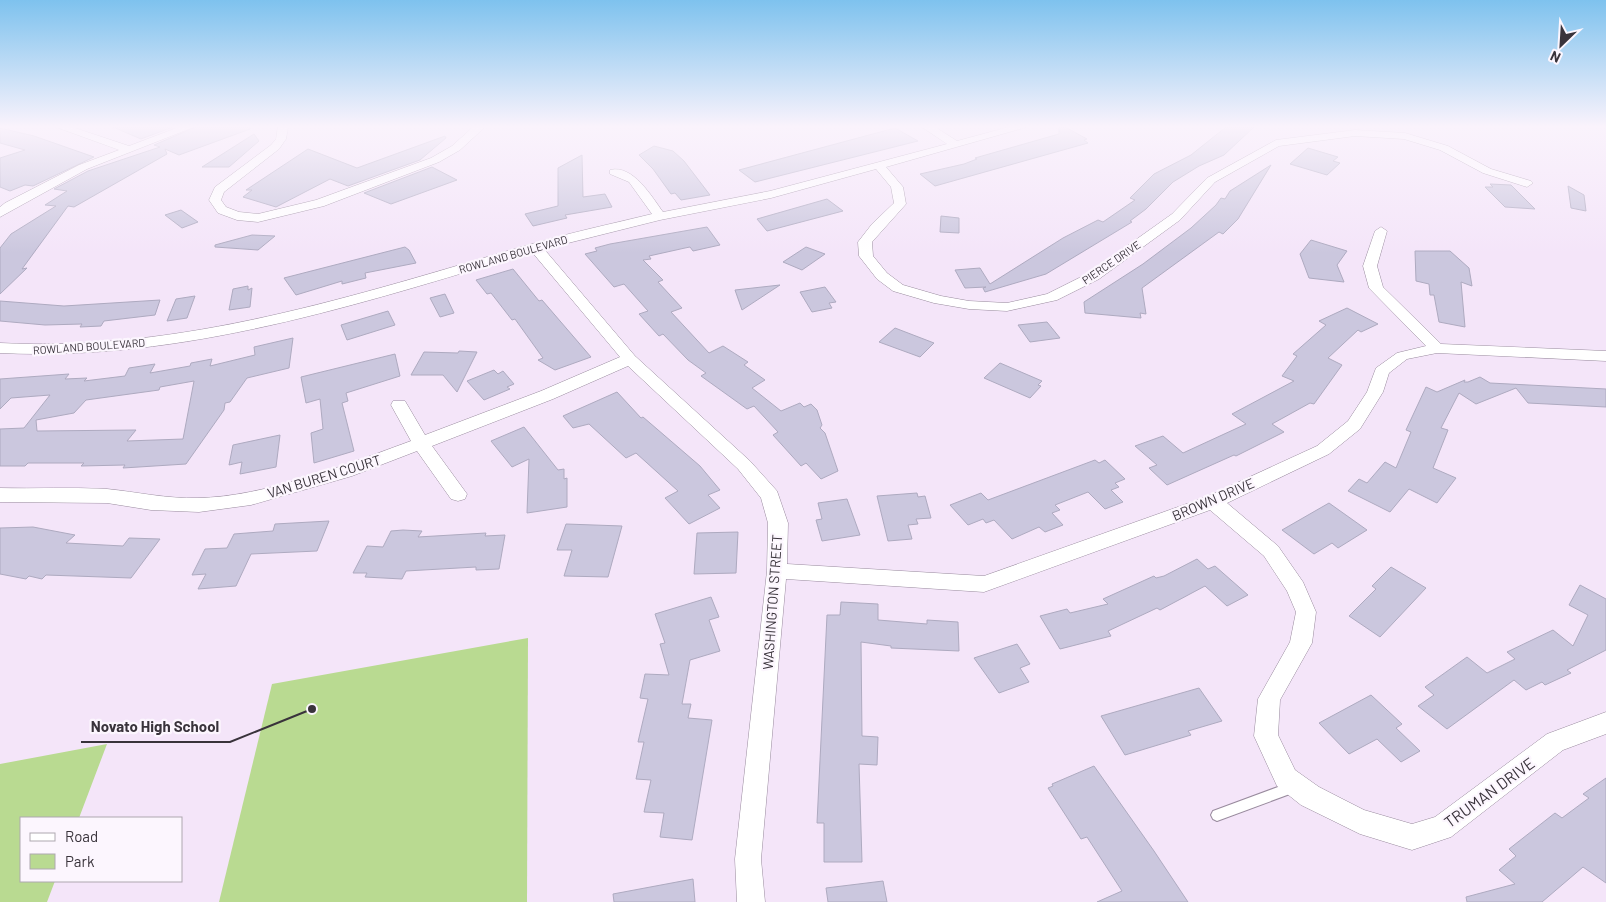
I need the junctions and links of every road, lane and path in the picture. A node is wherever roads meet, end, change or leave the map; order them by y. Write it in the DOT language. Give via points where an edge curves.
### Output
graph roads {
  1 [pos="79,169"];
  2 [pos="247,169"];
  3 [pos="411,169"];
  4 [pos="863,169"];
  5 [pos="883,169"];
  6 [pos="1230,169"];
  7 [pos="1486,169"];
  8 [pos="614,172"];
  9 [pos="1527,183"];
  10 [pos="3,208"];
  11 [pos="660,216"];
  12 [pos="1382,231"];
  13 [pos="535,247"];
  14 [pos="0,348"];
  15 [pos="1437,348"];
  16 [pos="1606,356"];
  17 [pos="630,359"];
  18 [pos="398,405"];
  19 [pos="421,444"];
  20 [pos="458,494"];
  21 [pos="0,495"];
  22 [pos="1213,502"];
  23 [pos="777,571"];
  24 [pos="1606,723"];
  25 [pos="1297,786"];
  26 [pos="1216,815"];
  27 [pos="752,902"];
  1 -- 10 [label="street"];
  2 -- 3 [label="street" via="219,190 215,200 222,210 237,216 258,218 320,203"];
  4 -- 11 [label="street, ROWLAND BOULEVARD" via="771,194"];
  5 -- 6 [label="street, PIERCE DRIVE" via="892,177 900,192 900,204 876,226 865,242 866,256 882,276 898,288 939,300 1008,307 1052,298 1094,276 1176,217 1211,180"];
  7 -- 9 [label="street, PIERCE DRIVE"];
  8 -- 11 [label="street" via="633,180"];
  11 -- 13 [label="street, ROWLAND BOULEVARD"];
  12 -- 15 [label="street" via="1370,266 1376,288"];
  13 -- 14 [label="street, ROWLAND BOULEVARD" via="253,325 129,345 39,350"];
  13 -- 17 [label="street, WASHINGTON STREET"];
  15 -- 16 [label="street, BROWN DRIVE"];
  15 -- 22 [label="street, BROWN DRIVE" via="1402,356 1382,371 1375,392 1354,425 1323,450"];
  17 -- 19 [label="street, VAN BUREN COURT"];
  17 -- 23 [label="street, WASHINGTON STREET" via="744,465 770,496 778,523"];
  18 -- 19 [label="street"];
  19 -- 20 [label="street"];
  19 -- 21 [label="street, VAN BUREN COURT" via="298,487 199,505 151,503 107,496"];
  22 -- 23 [label="street, BROWN DRIVE" via="984,584"];
  22 -- 25 [label="street, TRUMAN DRIVE" via="1271,551 1296,588 1306,612 1301,643 1269,699 1266,736 1286,778"];
  23 -- 27 [label="street, WASHINGTON STREET" via="748,859"];
  24 -- 25 [label="street, TRUMAN DRIVE" via="1555,742 1442,828 1412,837 1360,821"];
  25 -- 26 [label="lane"];
}
